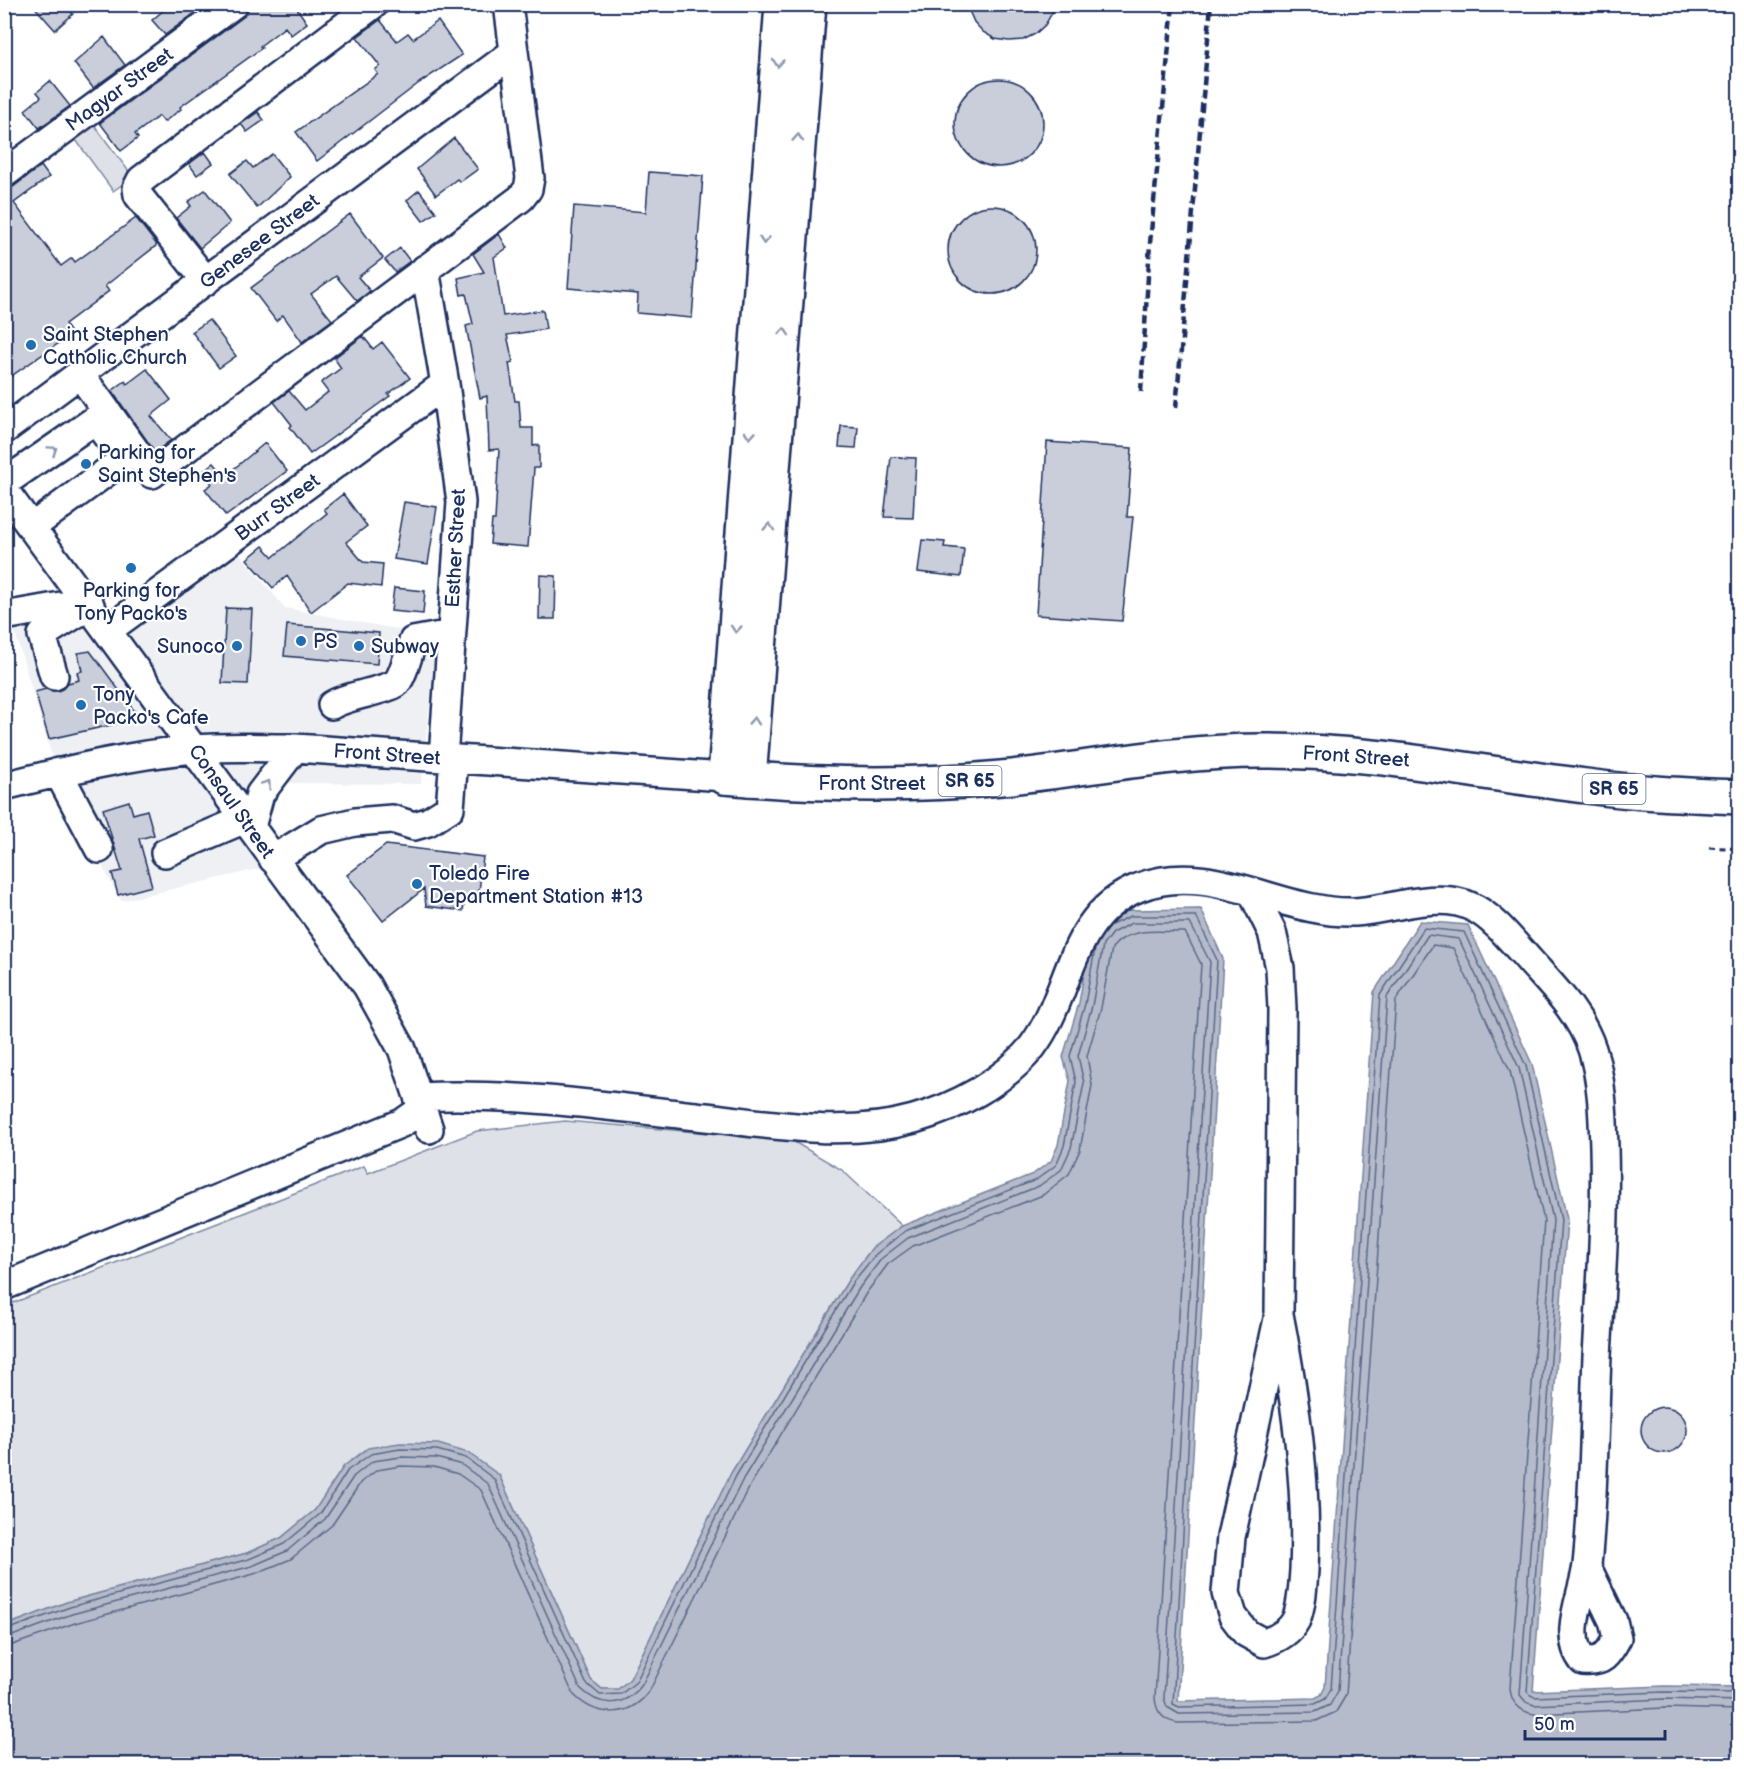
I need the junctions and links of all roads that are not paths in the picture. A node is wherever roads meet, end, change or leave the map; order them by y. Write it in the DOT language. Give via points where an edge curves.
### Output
graph roads {
  1 [pos="234,4"];
  2 [pos="374,4"];
  3 [pos="507,4"];
  4 [pos="782,4"];
  5 [pos="809,4"];
  6 [pos="514,52"];
  7 [pos="4,174"];
  8 [pos="424,269"];
  9 [pos="206,281"];
  10 [pos="80,374"];
  11 [pos="445,384"];
  12 [pos="101,416"];
  13 [pos="4,430"];
  14 [pos="130,455"];
  15 [pos="4,483"];
  16 [pos="4,490"];
  17 [pos="32,527"];
  18 [pos="84,609"];
  19 [pos="4,616"];
  20 [pos="108,630"];
  21 [pos="451,634"];
  22 [pos="54,676"];
  23 [pos="332,705"];
  24 [pos="295,748"];
  25 [pos="195,749"];
  26 [pos="449,758"];
  27 [pos="58,772"];
  28 [pos="737,778"];
  29 [pos="4,786"];
  30 [pos="1740,797"];
  31 [pos="248,823"];
  32 [pos="99,849"];
  33 [pos="165,853"];
  34 [pos="273,859"];
  35 [pos="1252,892"];
  36 [pos="423,1111"];
  37 [pos="4,1286"];
  38 [pos="1279,1314"];
  39 [pos="1587,1567"];
  1 -- 7 [label="street, Magyar Street"];
  2 -- 9 [label="street" via="141,180 138,195"];
  3 -- 6 [label="street"];
  4 -- 28 [label="main road, one-way"];
  28 -- 5 [label="main road, one-way"];
  6 -- 8 [label="street" via="530,178 528,189"];
  6 -- 9 [label="street, Genesee Street"];
  8 -- 11 [label="street, Esther Street"];
  8 -- 14 [label="street" via="152,474"];
  9 -- 10 [label="street, Genesee Street"];
  10 -- 12 [label="street"];
  10 -- 13 [label="street, Genesee Street"];
  11 -- 20 [label="street, Burr Street"];
  11 -- 21 [label="street, Esther Street" via="461,502"];
  12 -- 14 [label="street"];
  15 -- 12 [label="street, one-way"];
  14 -- 17 [label="street"];
  16 -- 17 [label="street, Consaul Street"];
  17 -- 18 [label="street, Consaul Street"];
  18 -- 19 [label="street" via="61,606"];
  18 -- 20 [label="street, Consaul Street"];
  18 -- 22 [label="street" via="42,635"];
  20 -- 25 [label="street, Consaul Street"];
  21 -- 23 [label="street" via="413,641 398,683 388,689 362,693"];
  21 -- 26 [label="street, Esther Street"];
  24 -- 25 [label="street, Front Street"];
  24 -- 26 [label="street, Front Street"];
  31 -- 24 [label="street, one-way" via="260,794"];
  25 -- 27 [label="street, Front Street"];
  25 -- 31 [label="street, Consaul Street"];
  26 -- 28 [label="street, Front Street"];
  26 -- 34 [label="street, Esther Street" via="450,808 441,815 414,826 392,819 321,830"];
  27 -- 29 [label="street, Front Street"];
  27 -- 32 [label="street"];
  28 -- 30 [label="main road, Front Street / SR 65" via="939,783 1154,757 1295,751 1409,760 1620,790"];
  31 -- 33 [label="street"];
  31 -- 34 [label="street, Consaul Street"];
  34 -- 36 [label="street, Consaul Street" via="367,986 402,1049"];
  35 -- 36 [label="street" via="1196,879 1165,880 1138,887 1116,900 1097,916 1078,944 1046,1024 1031,1048 983,1088 944,1109 910,1120 824,1129 608,1106 455,1095"];
  35 -- 38 [label="street" via="1272,932 1280,968"];
  35 -- 39 [label="street" via="1352,912 1424,899 1455,899 1485,911 1574,1011 1593,1050 1600,1090 1605,1191"];
  36 -- 37 [label="street" via="402,1124"];
  38 -- 38 [label="street" via="1302,1490 1304,1554 1296,1620 1280,1638 1264,1643 1246,1633 1233,1617 1226,1593 1231,1537"];
}
